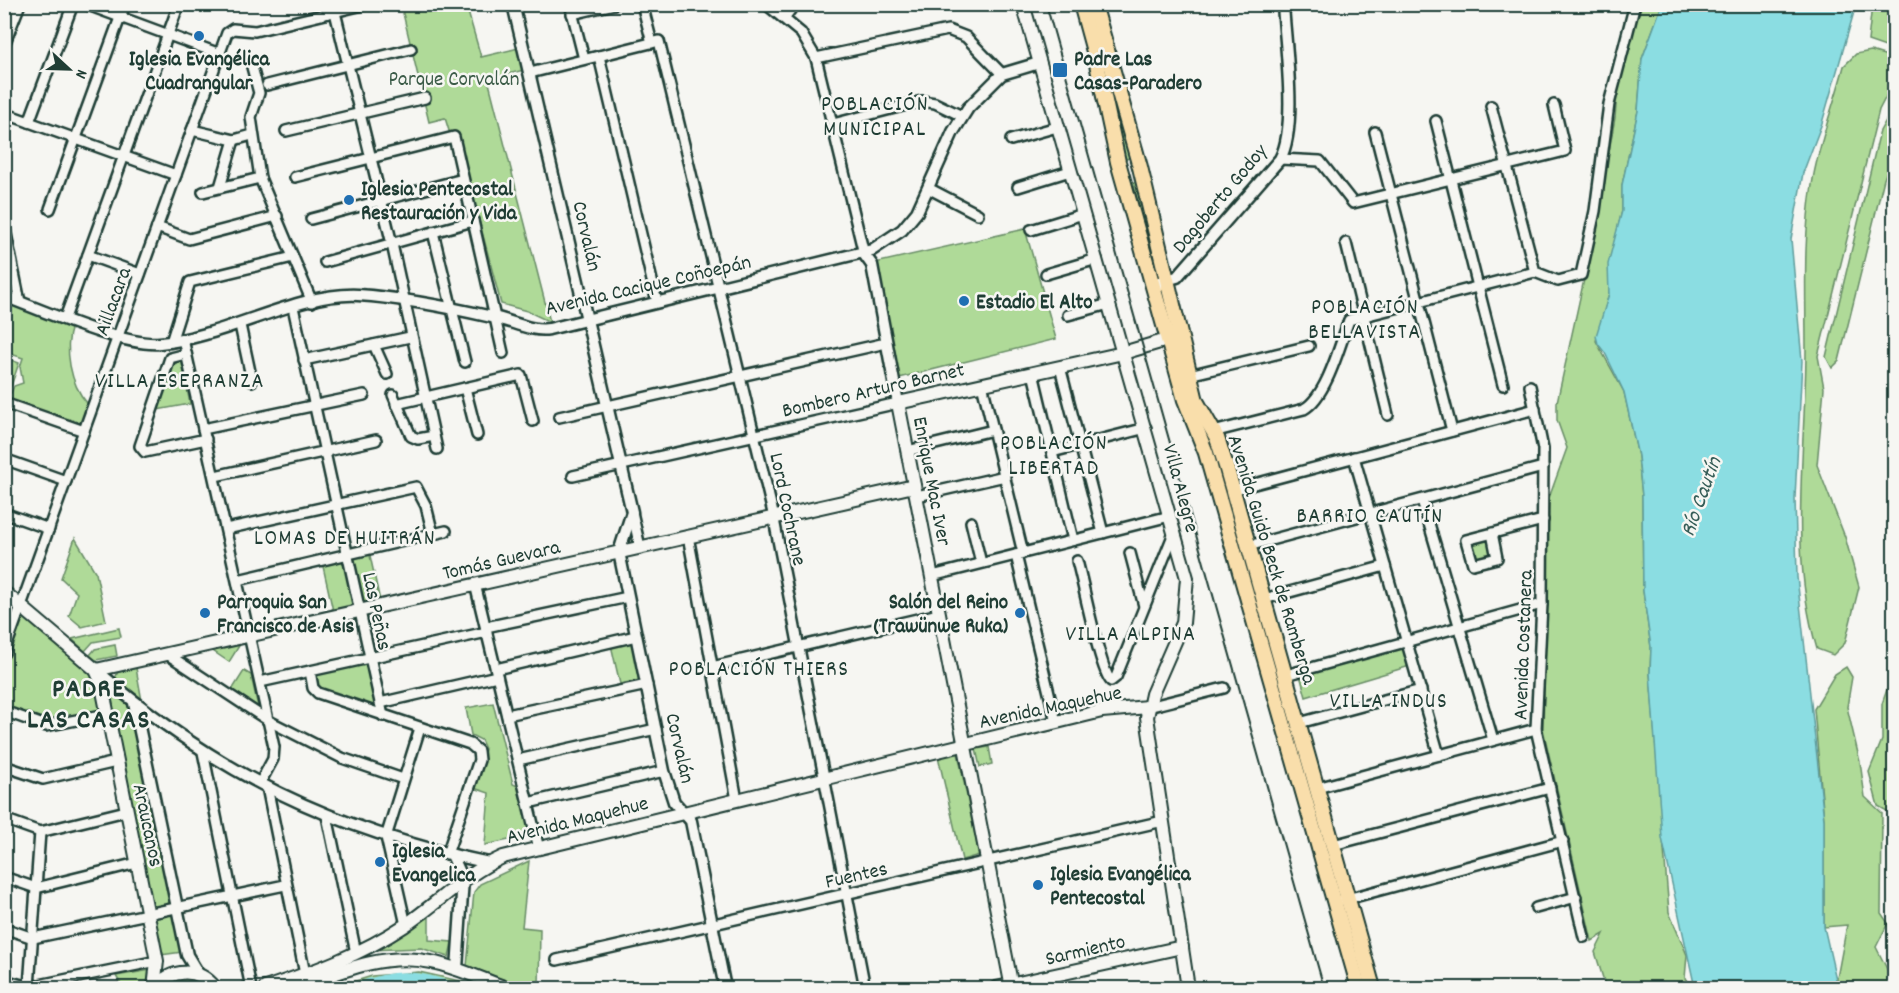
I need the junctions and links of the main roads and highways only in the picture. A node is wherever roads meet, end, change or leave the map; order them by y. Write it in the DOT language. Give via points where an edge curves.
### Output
graph roads {
  1 [pos="1023,4"];
  2 [pos="1081,4"];
  3 [pos="1094,4"];
  4 [pos="1140,166"];
  5 [pos="1121,172"];
  6 [pos="1174,338"];
  7 [pos="1123,353"];
  8 [pos="898,403"];
  9 [pos="1232,490"];
  10 [pos="915,491"];
  11 [pos="1218,494"];
  12 [pos="4,591"];
  13 [pos="96,670"];
  14 [pos="1286,675"];
  15 [pos="1270,679"];
  16 [pos="1148,707"];
  17 [pos="964,745"];
  18 [pos="1341,900"];
  19 [pos="1182,947"];
  20 [pos="484,984"];
  21 [pos="216,987"];
  22 [pos="1011,987"];
  23 [pos="154,988"];
  24 [pos="265,988"];
  25 [pos="295,988"];
  26 [pos="506,988"];
  27 [pos="996,988"];
  28 [pos="1188,988"];
  29 [pos="1359,988"];
  30 [pos="1373,988"];
  1 -- 7 [label="main road, Villa Alegre"];
  2 -- 5 [label="main road, Avenida Guido Beck de Ramberga"];
  3 -- 4 [label="main road"];
  4 -- 5 [label="main road"];
  4 -- 6 [label="main road, Avenida Guido Beck de Ramberga" via="1161,259 1171,278"];
  5 -- 6 [label="main road, Avenida Guido Beck de Ramberga" via="1155,292"];
  6 -- 7 [label="main road, Bombero Arturo Barnet"];
  6 -- 9 [label="main road, Avenida Guido Beck de Ramberga"];
  6 -- 11 [label="main road, Avenida Guido Beck de Ramberga" via="1185,400"];
  7 -- 8 [label="main road, Bombero Arturo Barnet"];
  7 -- 16 [label="main road, Villa Alegre" via="1187,578 1179,634"];
  8 -- 10 [label="main road, Enrique Mac Iver"];
  9 -- 11 [label="main road"];
  9 -- 14 [label="main road, Avenida Guido Beck de Ramberga"];
  10 -- 13 [label="main road, Tomás Guevara" via="774,517"];
  10 -- 17 [label="main road, Enrique Mac Iver"];
  11 -- 15 [label="main road, Avenida Guido Beck de Ramberga"];
  12 -- 13 [label="main road, Avenida Maquehue"];
  13 -- 23 [label="main road, Araucanos" via="157,961"];
  14 -- 15 [label="main road"];
  14 -- 18 [label="main road, Avenida Guido Beck de Ramberga" via="1334,845"];
  15 -- 18 [label="main road, Avenida Guido Beck de Ramberga"];
  16 -- 17 [label="main road, Avenida Maquehue" via="1117,708"];
  16 -- 19 [label="main road, Villa Alegre" via="1148,729"];
  17 -- 22 [label="main road, Enrique Mac Iver"];
  17 -- 24 [label="main road, Avenida Maquehue" via="489,863 406,925 356,953"];
  18 -- 29 [label="main road, Avenida Guido Beck de Ramberga"];
  18 -- 30 [label="main road, Avenida Guido Beck de Ramberga"];
  19 -- 22 [label="main road, Sarmiento"];
  19 -- 28 [label="main road, Villa Alegre"];
  20 -- 25 [label="main road" via="457,969 420,960 383,960"];
  20 -- 26 [label="main road"];
  21 -- 23 [label="main road" via="199,975 177,973"];
  22 -- 27 [label="main road, Sarmiento"];
}
